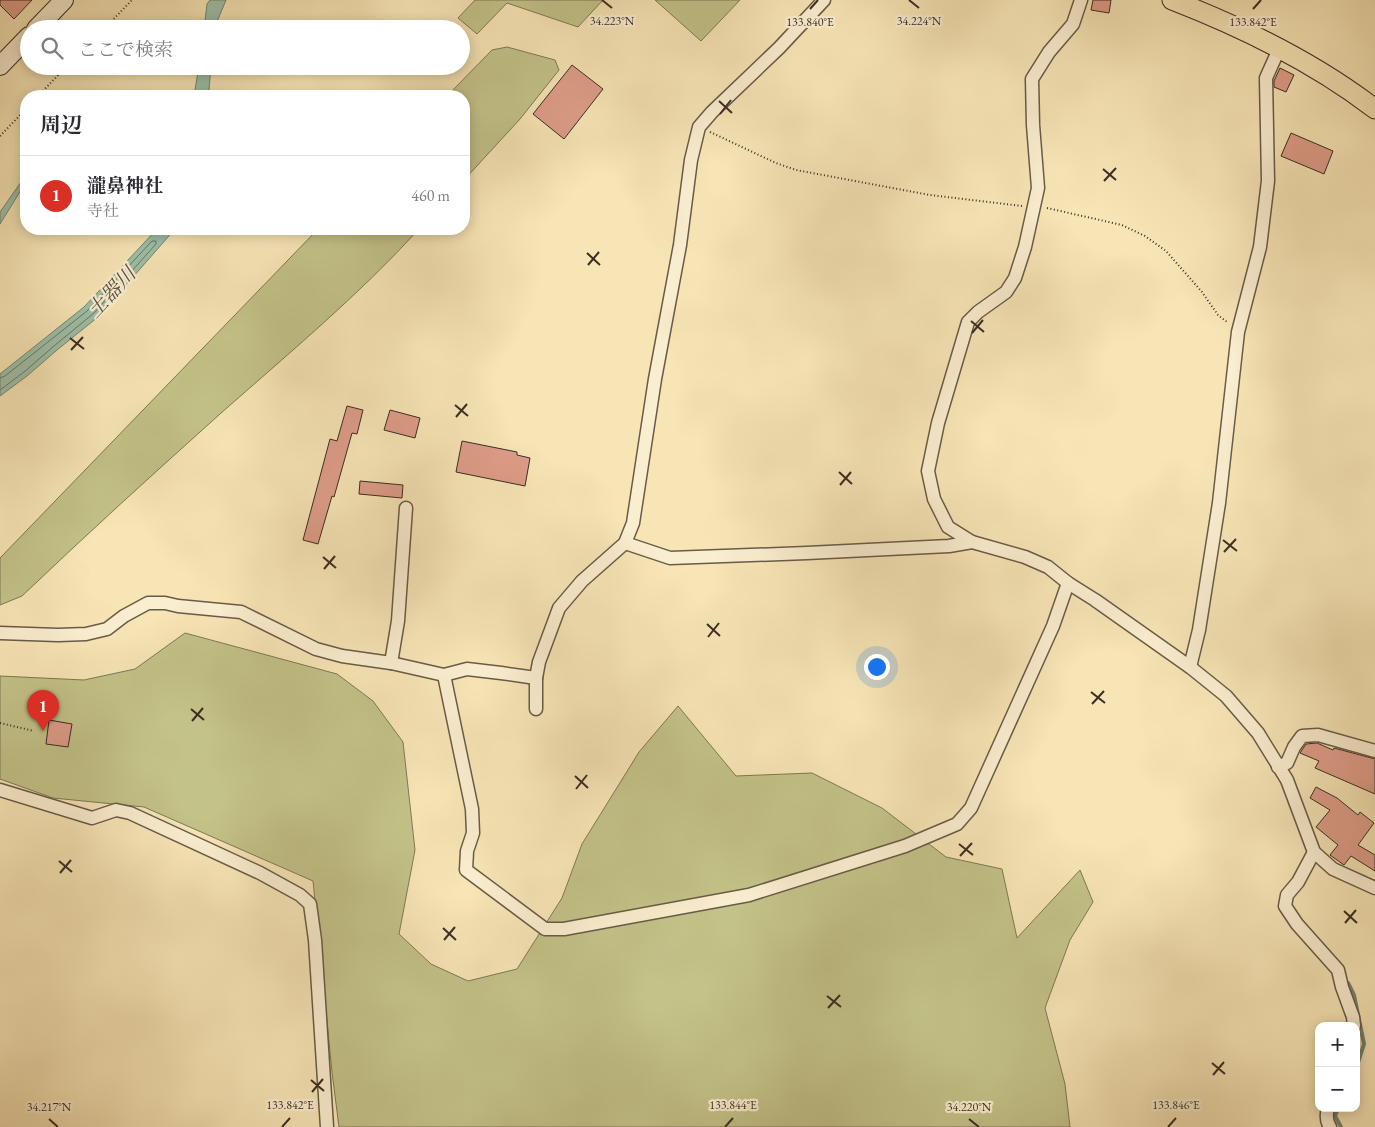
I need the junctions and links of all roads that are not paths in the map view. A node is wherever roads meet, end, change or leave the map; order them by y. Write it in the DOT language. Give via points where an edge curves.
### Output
graph roads {
  1 [pos="64,0"];
  2 [pos="824,0"];
  3 [pos="1081,0"];
  4 [pos="1172,0"];
  5 [pos="45,20"];
  6 [pos="20,45"];
  7 [pos="1279,49"];
  8 [pos="0,66"];
  9 [pos="1375,109"];
  10 [pos="406,508"];
  11 [pos="972,542"];
  12 [pos="625,543"];
  13 [pos="1068,583"];
  14 [pos="0,632"];
  15 [pos="391,663"];
  16 [pos="1190,667"];
  17 [pos="444,675"];
  18 [pos="536,678"];
  19 [pos="536,709"];
  20 [pos="1375,751"];
  21 [pos="1278,766"];
  22 [pos="0,790"];
  23 [pos="1317,855"];
  24 [pos="1375,888"];
  25 [pos="1354,1022"];
  26 [pos="1326,1112"];
  27 [pos="327,1127"];
  28 [pos="1330,1127"];
  1 -- 5 [label="street"];
  2 -- 12 [label="street" via="699,127 654,379 635,514"];
  3 -- 11 [label="street" via="1073,24 1049,52 1032,80 1038,188 1018,270 1006,292 968,322 938,424 928,471 934,499 948,526"];
  4 -- 7 [label="main road" via="1211,15"];
  6 -- 8 [label="street"];
  7 -- 9 [label="main road" via="1321,71"];
  7 -- 16 [label="street" via="1266,78 1268,180 1260,247 1238,332 1219,503"];
  10 -- 15 [label="street" via="398,621"];
  11 -- 12 [label="street" via="948,546 670,558"];
  11 -- 13 [label="street" via="1025,557 1048,567"];
  12 -- 18 [label="street" via="582,581 559,608"];
  13 -- 16 [label="street"];
  13 -- 17 [label="street" via="1053,626 972,808 957,824 905,846 748,895 564,929 545,929 466,870 472,808"];
  14 -- 15 [label="street" via="86,634 107,629 148,603 165,603 241,612 316,649"];
  15 -- 17 [label="street"];
  16 -- 21 [label="street" via="1226,696 1258,733"];
  17 -- 18 [label="street" via="467,670"];
  18 -- 19 [label="street"];
  20 -- 21 [label="street" via="1318,735 1302,736 1287,763"];
  21 -- 23 [label="street" via="1287,780"];
  22 -- 27 [label="street" via="92,818 116,810 130,813 260,873 310,904"];
  23 -- 24 [label="street" via="1333,869"];
  23 -- 25 [label="street" via="1287,895 1285,906 1338,970"];
  26 -- 28 [label="street"];
}
